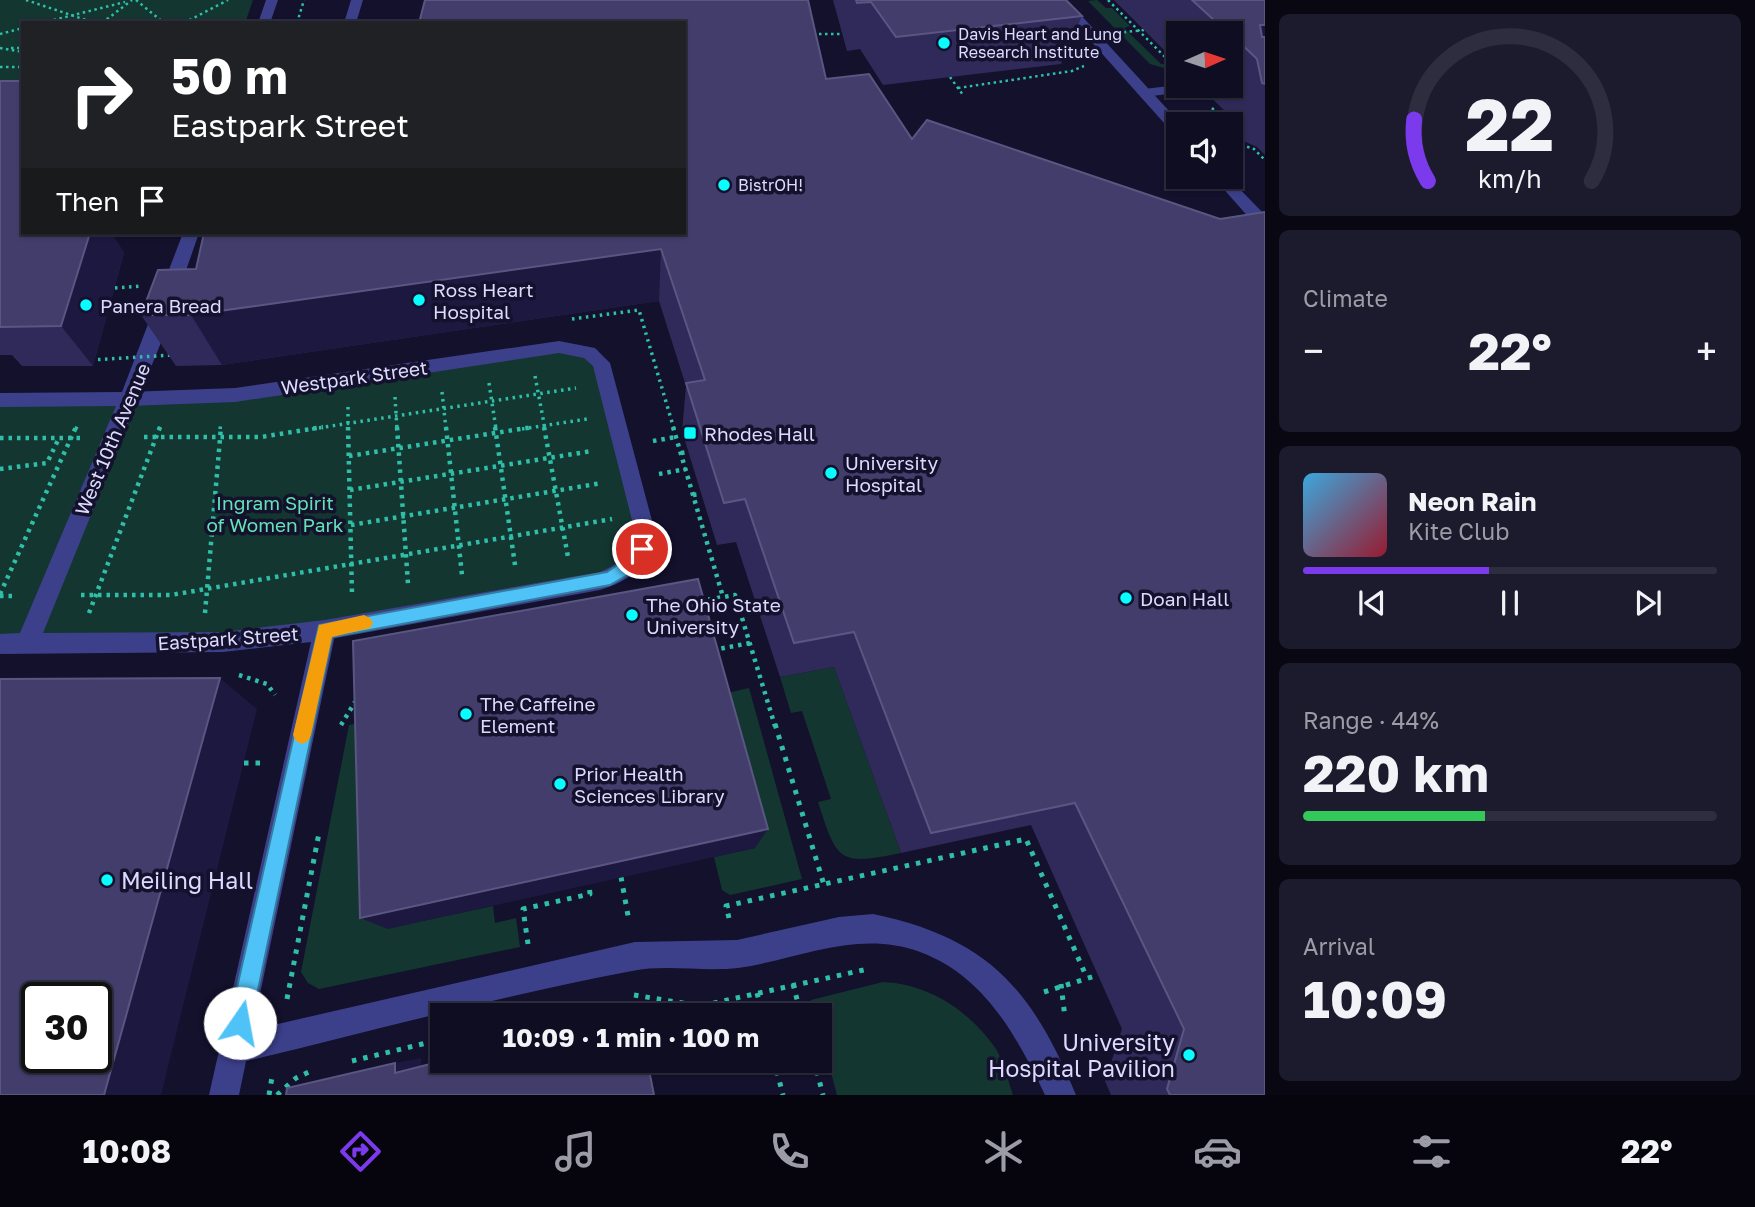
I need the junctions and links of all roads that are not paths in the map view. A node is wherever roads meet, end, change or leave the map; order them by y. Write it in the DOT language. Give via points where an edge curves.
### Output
graph roads {
  1 [pos="272,0"];
  2 [pos="357,0"];
  3 [pos="1060,0"];
  4 [pos="265,21"];
  5 [pos="350,21"];
  6 [pos="1166,90"];
  7 [pos="1144,93"];
  8 [pos="1166,117"];
  9 [pos="1231,189"];
  10 [pos="1265,225"];
  11 [pos="190,235"];
  12 [pos="128,399"];
  13 [pos="0,400"];
  14 [pos="628,462"];
  15 [pos="325,630"];
  16 [pos="0,644"];
  17 [pos="27,644"];
  18 [pos="234,1049"];
  19 [pos="225,1095"];
  20 [pos="1061,1095"];
  1 -- 4 [label="street"];
  2 -- 5 [label="street"];
  3 -- 7 [label="street"];
  6 -- 7 [label="street"];
  7 -- 8 [label="street"];
  9 -- 10 [label="street"];
  11 -- 12 [label="street, West 10th Avenue"];
  12 -- 13 [label="street, Westpark Street"];
  12 -- 14 [label="street, Westpark Street" via="223,396 575,348 601,363"];
  12 -- 17 [label="street, West 10th Avenue"];
  14 -- 15 [label="street, Eastpark Street" via="645,541 626,569 600,581"];
  15 -- 17 [label="street, Eastpark Street" via="250,640"];
  15 -- 18 [label="street"];
  16 -- 17 [label="street, Eastpark Street"];
  18 -- 19 [label="street"];
  18 -- 20 [label="street" via="635,956 737,954 857,929 889,930 946,949 990,980 1042,1053"];
}
